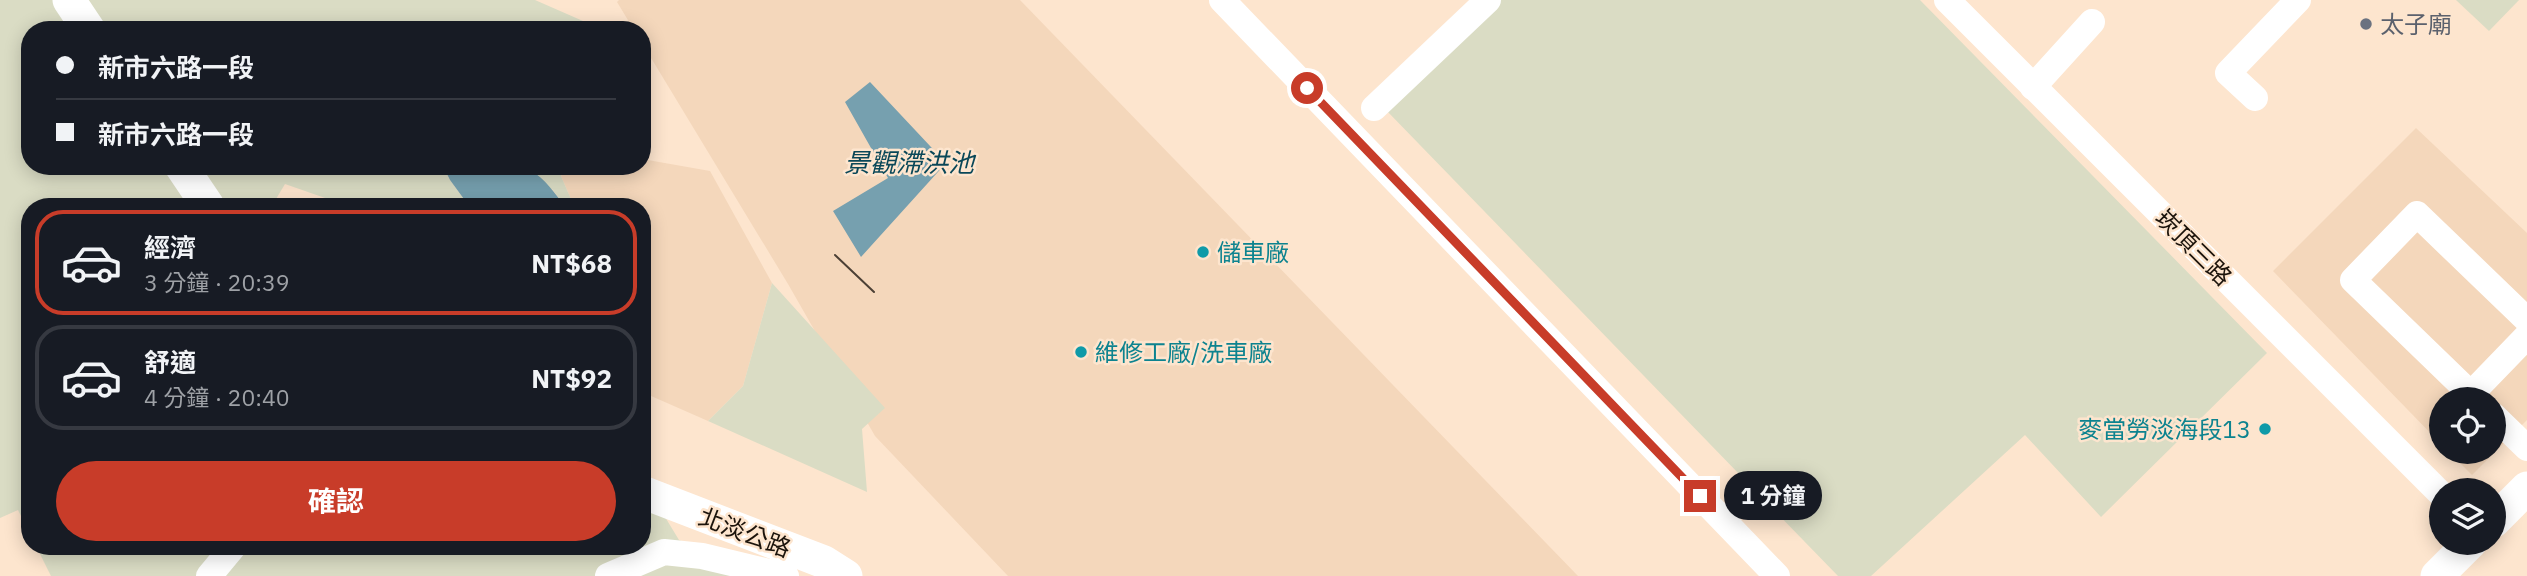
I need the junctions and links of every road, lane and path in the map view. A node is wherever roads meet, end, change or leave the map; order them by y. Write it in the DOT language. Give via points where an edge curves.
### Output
graph roads {
  1 [pos="69,0"];
  2 [pos="1222,0"];
  3 [pos="1488,0"];
  4 [pos="1947,0"];
  5 [pos="2298,0"];
  6 [pos="83,21"];
  7 [pos="2092,22"];
  8 [pos="2034,87"];
  9 [pos="2255,97"];
  10 [pos="1374,108"];
  11 [pos="187,175"];
  12 [pos="203,198"];
  13 [pos="2527,320"];
  14 [pos="2527,336"];
  15 [pos="2464,387"];
  16 [pos="2481,387"];
  17 [pos="2506,428"];
  18 [pos="2527,448"];
  19 [pos="2429,482"];
  20 [pos="2527,488"];
  21 [pos="651,495"];
  22 [pos="2506,509"];
  23 [pos="226,555"];
  24 [pos="2458,555"];
  25 [pos="209,576"];
  26 [pos="608,576"];
  27 [pos="786,576"];
  28 [pos="846,576"];
  29 [pos="1777,576"];
  30 [pos="2437,576"];
  1 -- 6 [label="main road"];
  2 -- 29 [label="street"];
  3 -- 10 [label="street"];
  4 -- 8 [label="street, 崁頂三路"];
  5 -- 9 [label="street" via="2228,73"];
  7 -- 8 [label="street"];
  8 -- 19 [label="street, 崁頂三路"];
  11 -- 12 [label="main road"];
  13 -- 15 [label="street" via="2417,214 2353,280"];
  14 -- 16 [label="street"];
  17 -- 18 [label="street"];
  20 -- 22 [label="main road"];
  21 -- 28 [label="main road, 北淡公路" via="824,562"];
  23 -- 25 [label="street"];
  24 -- 30 [label="main road"];
  26 -- 27 [label="street" via="664,552"];
}
